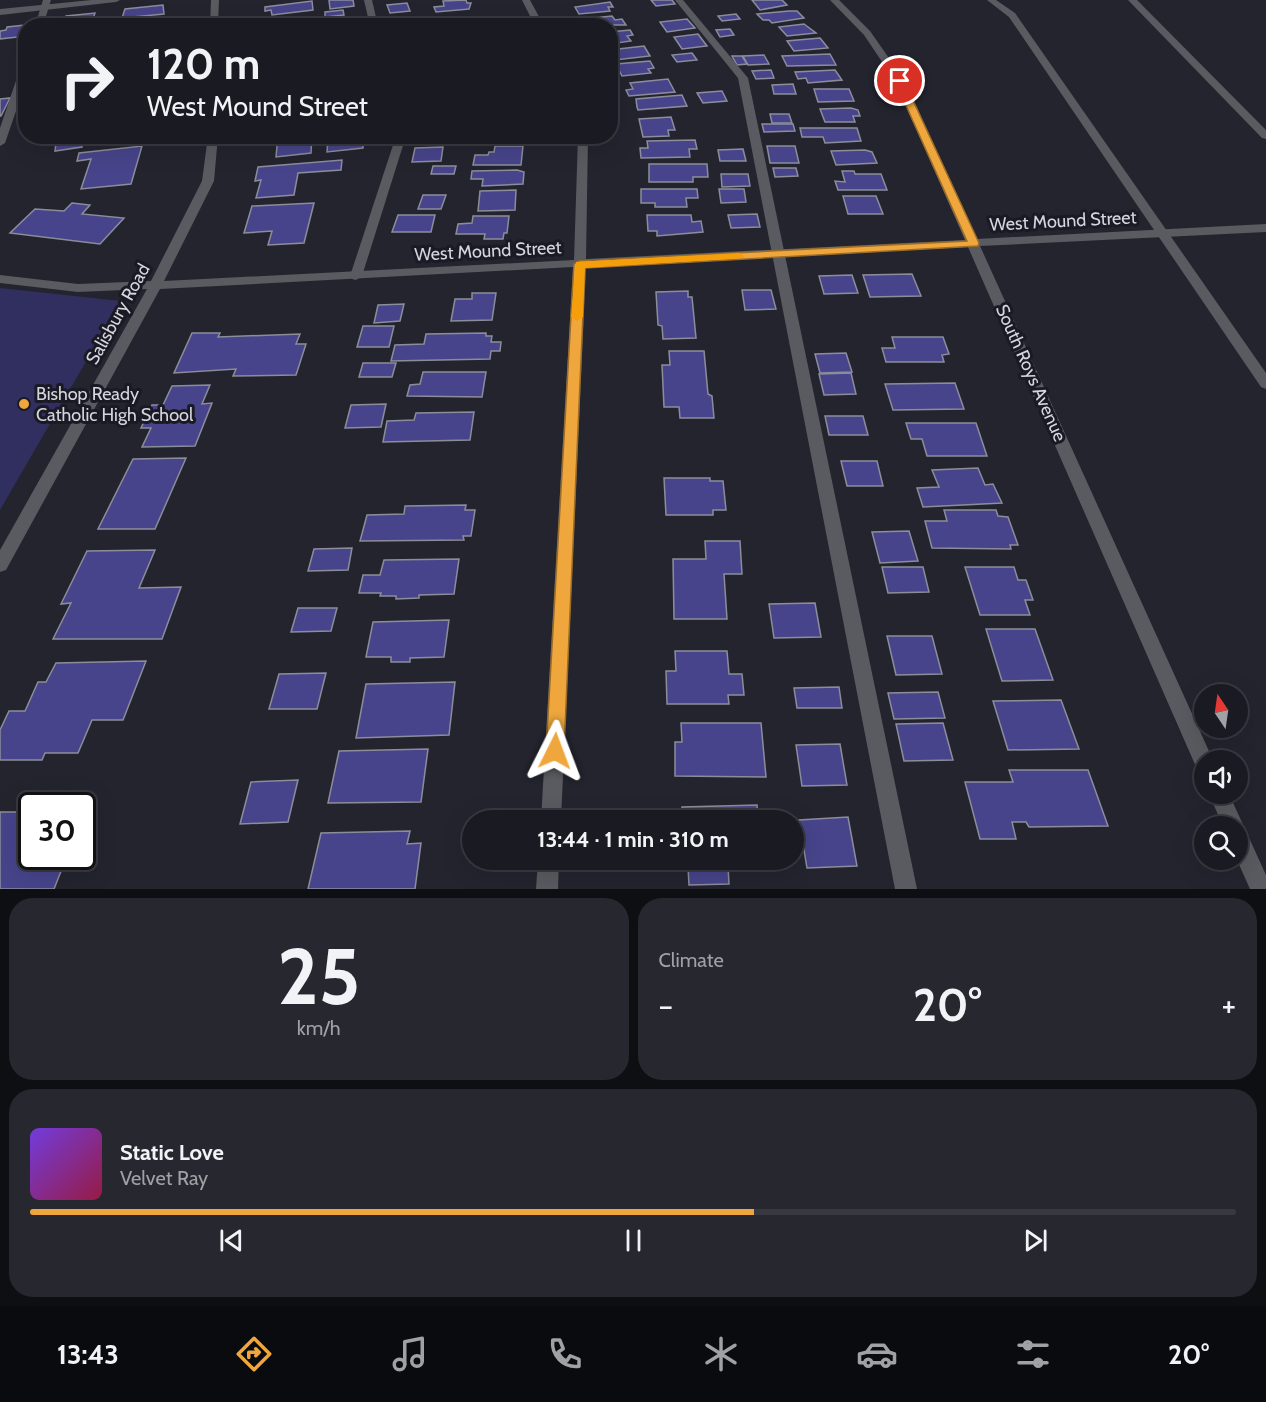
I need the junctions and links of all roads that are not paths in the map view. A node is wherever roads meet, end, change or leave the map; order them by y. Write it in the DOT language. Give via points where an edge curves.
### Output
graph roads {
  1 [pos="116,0"];
  2 [pos="215,0"];
  3 [pos="368,0"];
  4 [pos="526,0"];
  5 [pos="679,0"];
  6 [pos="834,0"];
  7 [pos="991,0"];
  8 [pos="1132,0"];
  9 [pos="46,4"];
  10 [pos="0,12"];
  11 [pos="214,18"];
  12 [pos="372,18"];
  13 [pos="536,18"];
  14 [pos="18,90"];
  15 [pos="1266,136"];
  16 [pos="0,143"];
  17 [pos="212,144"];
  18 [pos="398,144"];
  19 [pos="583,144"];
  20 [pos="1266,228"];
  21 [pos="1163,233"];
  22 [pos="974,243"];
  23 [pos="777,254"];
  24 [pos="579,264"];
  25 [pos="356,276"];
  26 [pos="0,279"];
  27 [pos="155,285"];
  28 [pos="1266,384"];
  29 [pos="0,565"];
  30 [pos="1199,750"];
  31 [pos="552,810"];
  32 [pos="1248,859"];
  33 [pos="548,870"];
  34 [pos="547,889"];
  35 [pos="906,889"];
  36 [pos="1261,889"];
  1 -- 9 [label="street"];
  2 -- 11 [label="street"];
  3 -- 12 [label="street"];
  4 -- 13 [label="street"];
  5 -- 23 [label="street" via="743,78"];
  6 -- 22 [label="street, South Roys Avenue" via="867,33 900,81"];
  7 -- 21 [label="street" via="1012,15"];
  8 -- 15 [label="street"];
  9 -- 10 [label="street"];
  14 -- 16 [label="street"];
  17 -- 27 [label="street, Salisbury Road" via="208,181"];
  18 -- 25 [label="street"];
  19 -- 24 [label="street"];
  20 -- 21 [label="street, West Mound Street"];
  21 -- 22 [label="street, West Mound Street"];
  21 -- 28 [label="street"];
  22 -- 23 [label="street, West Mound Street"];
  22 -- 30 [label="street, South Roys Avenue"];
  23 -- 24 [label="street, West Mound Street"];
  23 -- 35 [label="street"];
  24 -- 25 [label="street, West Mound Street"];
  24 -- 31 [label="street"];
  25 -- 27 [label="street, West Mound Street"];
  26 -- 27 [label="street, West Mound Street" via="78,288"];
  27 -- 29 [label="street, Salisbury Road"];
  32 -- 36 [label="street"];
  33 -- 34 [label="street"];
}
